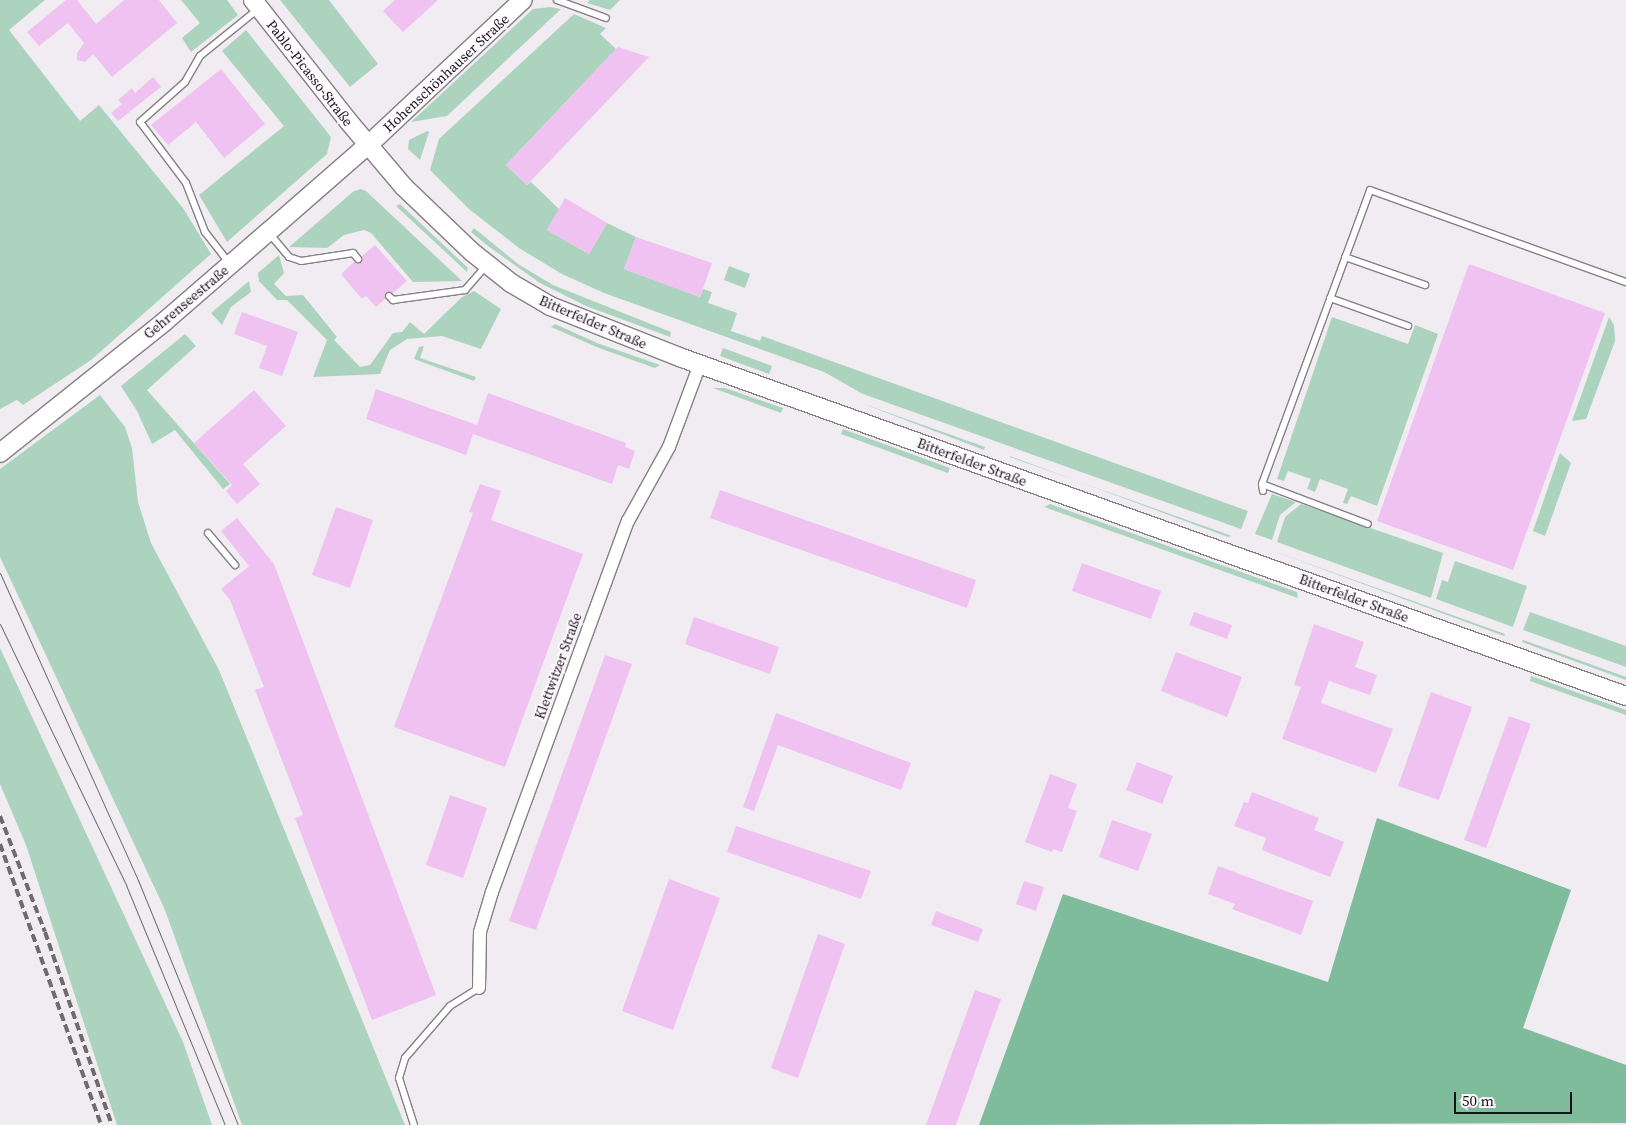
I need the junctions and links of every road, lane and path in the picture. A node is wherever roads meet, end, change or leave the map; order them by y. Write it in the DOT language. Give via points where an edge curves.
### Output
graph roads {
  1 [pos="523,0"];
  2 [pos="557,0"];
  3 [pos="256,4"];
  4 [pos="606,18"];
  5 [pos="368,146"];
  6 [pos="268,232"];
  7 [pos="1345,257"];
  8 [pos="358,259"];
  9 [pos="231,264"];
  10 [pos="487,265"];
  11 [pos="1626,282"];
  12 [pos="1425,285"];
  13 [pos="389,296"];
  14 [pos="1330,298"];
  15 [pos="1408,326"];
  16 [pos="700,364"];
  17 [pos="0,454"];
  18 [pos="1368,524"];
  19 [pos="208,534"];
  20 [pos="235,565"];
  21 [pos="1626,696"];
  22 [pos="479,988"];
  23 [pos="414,1125"];
  1 -- 5 [label="main road, Hohenschönhauser Straße"];
  2 -- 4 [label="lane"];
  3 -- 5 [label="main road, Pablo-Picasso-Straße"];
  3 -- 9 [label="lane" via="200,56 185,82 140,122 186,183 205,232"];
  5 -- 6 [label="main road, Gehrenseestraße"];
  5 -- 10 [label="main road, Bitterfelder Straße" via="404,186"];
  6 -- 8 [label="lane" via="289,257 301,261 353,253"];
  6 -- 9 [label="main road, Gehrenseestraße"];
  7 -- 11 [label="lane" via="1370,190"];
  7 -- 12 [label="lane"];
  7 -- 14 [label="lane"];
  9 -- 17 [label="main road, Gehrenseestraße"];
  10 -- 13 [label="lane" via="465,290 393,300"];
  10 -- 16 [label="main road, Bitterfelder Straße" via="521,289 563,312"];
  14 -- 15 [label="lane"];
  14 -- 18 [label="lane" via="1263,487"];
  16 -- 21 [label="main road, Bitterfelder Straße"];
  16 -- 22 [label="street, Klettwitzer Straße" via="669,447 628,521 485,912 478,949"];
  19 -- 20 [label="lane"];
  22 -- 23 [label="lane" via="450,1006 405,1058 399,1078"];
}
